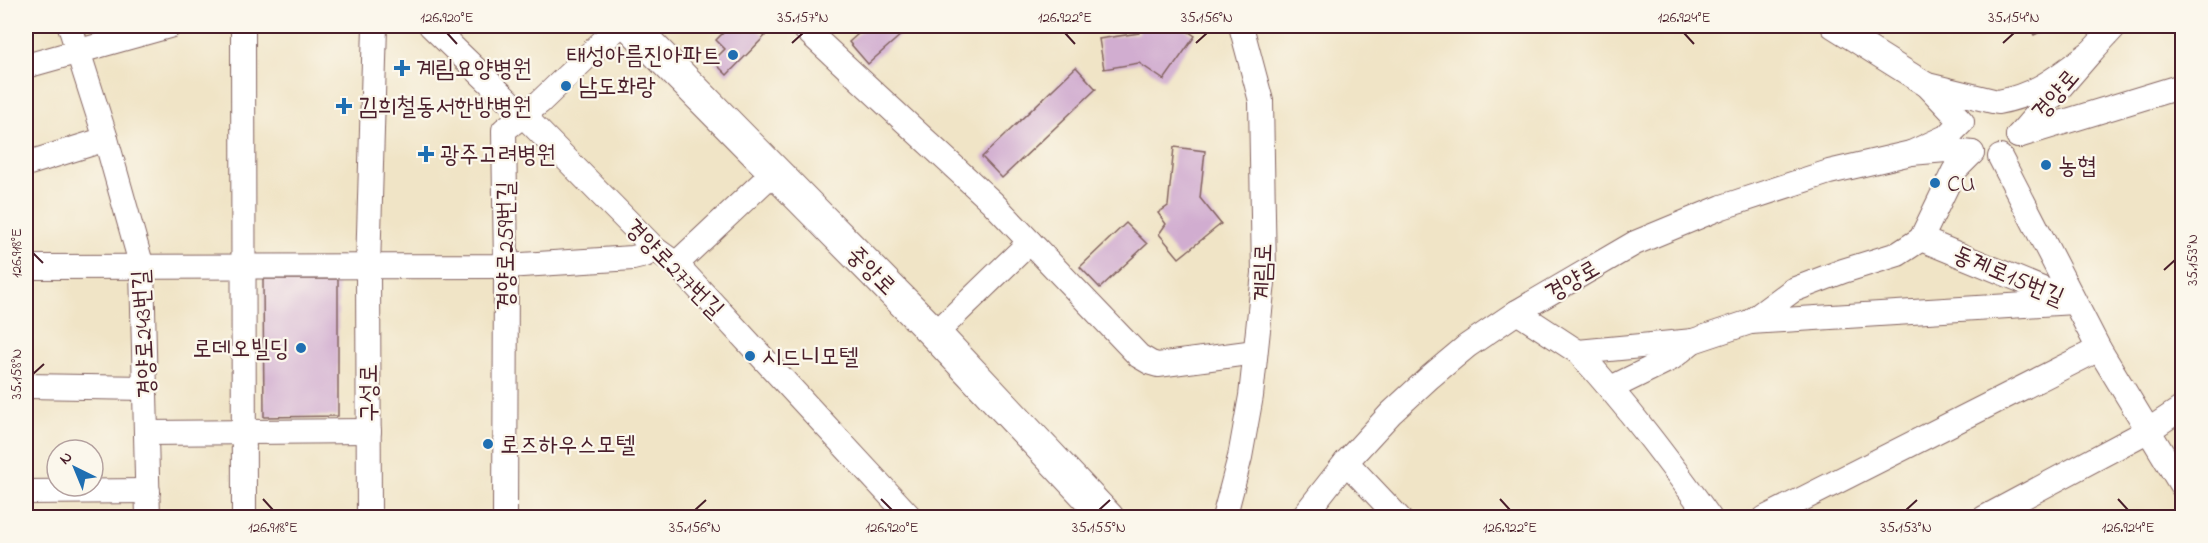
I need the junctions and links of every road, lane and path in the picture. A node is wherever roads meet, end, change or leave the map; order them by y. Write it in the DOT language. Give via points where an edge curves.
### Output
graph roads {
  1 [pos="70,26"];
  2 [pos="169,26"];
  3 [pos="243,26"];
  4 [pos="375,26"];
  5 [pos="431,26"];
  6 [pos="619,26"];
  7 [pos="632,26"];
  8 [pos="802,26"];
  9 [pos="1241,26"];
  10 [pos="1833,26"];
  11 [pos="2115,26"];
  12 [pos="78,51"];
  13 [pos="2091,52"];
  14 [pos="26,66"];
  15 [pos="1927,85"];
  16 [pos="2182,86"];
  17 [pos="1995,102"];
  18 [pos="523,115"];
  19 [pos="1962,122"];
  20 [pos="2018,136"];
  21 [pos="106,139"];
  22 [pos="1911,153"];
  23 [pos="1972,153"];
  24 [pos="2000,157"];
  25 [pos="26,164"];
  26 [pos="775,171"];
  27 [pos="1921,239"];
  28 [pos="1030,242"];
  29 [pos="655,249"];
  30 [pos="676,264"];
  31 [pos="506,266"];
  32 [pos="26,267"];
  33 [pos="142,267"];
  34 [pos="243,267"];
  35 [pos="368,268"];
  36 [pos="2074,302"];
  37 [pos="1517,312"];
  38 [pos="1750,322"];
  39 [pos="935,334"];
  40 [pos="1693,341"];
  41 [pos="2099,349"];
  42 [pos="1256,352"];
  43 [pos="1578,352"];
  44 [pos="26,386"];
  45 [pos="146,388"];
  46 [pos="1611,388"];
  47 [pos="2182,408"];
  48 [pos="2149,430"];
  49 [pos="369,431"];
  50 [pos="243,432"];
  51 [pos="146,433"];
  52 [pos="1346,462"];
  53 [pos="2182,486"];
  54 [pos="148,491"];
  55 [pos="26,492"];
  56 [pos="148,518"];
  57 [pos="244,518"];
  58 [pos="369,518"];
  59 [pos="505,518"];
  60 [pos="911,518"];
  61 [pos="1108,518"];
  62 [pos="1224,518"];
  63 [pos="1302,518"];
  64 [pos="1399,518"];
  65 [pos="1710,518"];
  66 [pos="1765,518"];
  67 [pos="1984,518"];
  1 -- 12 [label="street, 경양로243번길"];
  2 -- 12 [label="street"];
  3 -- 34 [label="street"];
  4 -- 35 [label="street, 구성로"];
  5 -- 18 [label="street, 경양로277번길"];
  6 -- 18 [label="street, 경양로259번길"];
  7 -- 26 [label="main road, 중앙로"];
  8 -- 28 [label="street"];
  9 -- 42 [label="street, 계림로" via="1261,101 1264,273"];
  10 -- 15 [label="street"];
  11 -- 13 [label="street, 경양로"];
  12 -- 14 [label="street"];
  12 -- 21 [label="street, 경양로243번길"];
  13 -- 17 [label="street, 경양로" via="2026,96"];
  13 -- 20 [label="street, 경양로"];
  15 -- 17 [label="street"];
  15 -- 19 [label="street"];
  16 -- 20 [label="street"];
  17 -- 19 [label="street, 경양로" via="1971,108"];
  17 -- 20 [label="street, 경양로" via="2012,112 2019,127"];
  18 -- 29 [label="street, 경양로277번길"];
  18 -- 31 [label="street, 경양로259번길" via="504,130"];
  19 -- 22 [label="street, 경양로" via="1948,136"];
  19 -- 23 [label="street" via="1962,139"];
  20 -- 24 [label="street, 경양로" via="2012,149"];
  21 -- 25 [label="street"];
  21 -- 33 [label="street, 경양로243번길"];
  22 -- 23 [label="street"];
  22 -- 37 [label="street, 경양로" via="1829,172 1722,207 1635,243"];
  23 -- 24 [label="street" via="1983,158"];
  23 -- 27 [label="street" via="1954,171"];
  24 -- 36 [label="street"];
  26 -- 30 [label="street"];
  26 -- 39 [label="main road, 중앙로"];
  27 -- 36 [label="street, 동계로15번길"];
  27 -- 38 [label="street, 동계로15번길" via="1898,254 1793,290"];
  28 -- 39 [label="street"];
  28 -- 42 [label="street" via="1139,356 1151,363"];
  29 -- 30 [label="street, 경양로277번길"];
  29 -- 31 [label="street" via="633,258"];
  30 -- 60 [label="street, 경양로277번길"];
  31 -- 35 [label="street"];
  31 -- 59 [label="street, 경양로259번길"];
  32 -- 33 [label="street"];
  33 -- 34 [label="street"];
  33 -- 45 [label="street, 경양로243번길"];
  34 -- 35 [label="street"];
  34 -- 50 [label="street"];
  35 -- 49 [label="street, 구성로"];
  36 -- 38 [label="street, 동계로15번길"];
  36 -- 41 [label="street"];
  37 -- 43 [label="street"];
  37 -- 52 [label="street, 경양로" via="1430,376"];
  38 -- 40 [label="street, 동계로15번길"];
  39 -- 61 [label="main road, 중앙로"];
  40 -- 43 [label="street"];
  40 -- 46 [label="street, 동계로15번길" via="1672,358"];
  41 -- 48 [label="street"];
  41 -- 66 [label="street"];
  42 -- 62 [label="street, 계림로" via="1240,457"];
  43 -- 46 [label="street"];
  44 -- 45 [label="street"];
  45 -- 51 [label="street, 경양로243번길"];
  46 -- 65 [label="street"];
  47 -- 48 [label="street"];
  48 -- 53 [label="street"];
  48 -- 67 [label="street"];
  49 -- 50 [label="street"];
  49 -- 58 [label="street, 구성로"];
  50 -- 51 [label="street"];
  50 -- 57 [label="street"];
  51 -- 54 [label="street, 경양로243번길"];
  52 -- 63 [label="street, 경양로"];
  52 -- 64 [label="street"];
  54 -- 55 [label="street"];
  54 -- 56 [label="street, 경양로243번길"];
}
